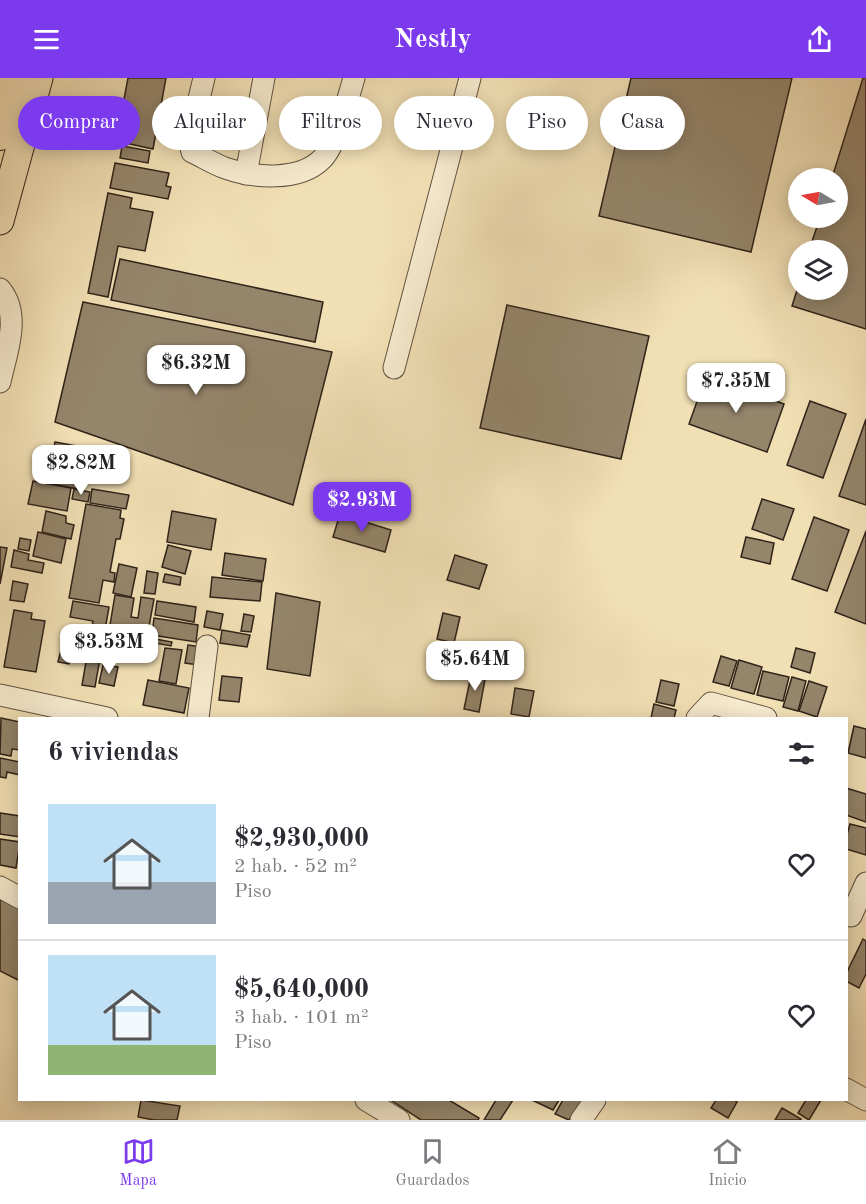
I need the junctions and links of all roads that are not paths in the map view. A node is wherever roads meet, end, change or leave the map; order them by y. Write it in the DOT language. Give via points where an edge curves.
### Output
graph roads {
  1 [pos="16,78"];
  2 [pos="39,78"];
  3 [pos="204,78"];
  4 [pos="264,78"];
  5 [pos="354,78"];
  6 [pos="470,78"];
  7 [pos="0,134"];
  8 [pos="246,174"];
  9 [pos="0,221"];
  10 [pos="0,290"];
  11 [pos="394,368"];
  12 [pos="0,382"];
  13 [pos="207,646"];
  14 [pos="0,695"];
  15 [pos="101,717"];
  16 [pos="198,717"];
  17 [pos="698,717"];
  18 [pos="762,717"];
  19 [pos="866,883"];
  20 [pos="0,887"];
  21 [pos="18,897"];
  22 [pos="854,918"];
  23 [pos="848,1090"];
  24 [pos="866,1100"];
  25 [pos="368,1101"];
  26 [pos="594,1101"];
  27 [pos="399,1120"];
  28 [pos="581,1120"];
  1 -- 7 [label="highway"];
  2 -- 9 [label="main road"];
  3 -- 8 [label="street" via="189,140 192,152"];
  4 -- 8 [label="street"];
  5 -- 8 [label="street" via="333,143 323,159 302,171 284,175"];
  6 -- 11 [label="street"];
  10 -- 12 [label="street" via="12,319"];
  13 -- 16 [label="street"];
  14 -- 15 [label="street"];
  17 -- 18 [label="street" via="711,703"];
  19 -- 22 [label="street"];
  20 -- 21 [label="street"];
  23 -- 24 [label="street"];
  25 -- 27 [label="street"];
  26 -- 28 [label="street"];
}
